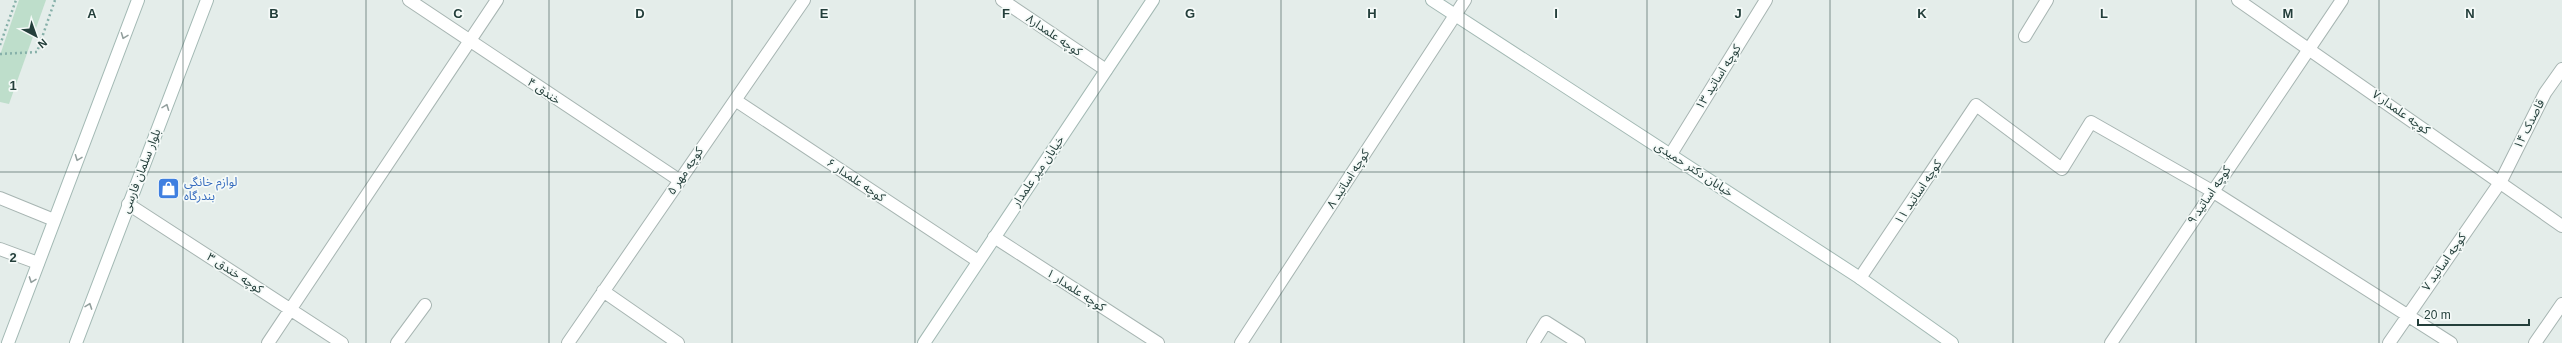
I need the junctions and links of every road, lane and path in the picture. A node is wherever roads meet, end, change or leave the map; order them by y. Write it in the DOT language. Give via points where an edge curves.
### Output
graph roads {
  1 [pos="16,0"];
  2 [pos="55,0"];
  3 [pos="138,0"];
  4 [pos="207,0"];
  5 [pos="409,0"];
  6 [pos="497,0"];
  7 [pos="804,0"];
  8 [pos="1002,0"];
  9 [pos="1153,0"];
  10 [pos="1432,0"];
  11 [pos="1465,0"];
  12 [pos="1766,0"];
  13 [pos="2047,0"];
  14 [pos="2238,0"];
  15 [pos="2342,0"];
  16 [pos="1454,15"];
  17 [pos="2025,36"];
  18 [pos="470,42"];
  19 [pos="0,45"];
  20 [pos="2311,49"];
  21 [pos="0,54"];
  22 [pos="2562,69"];
  23 [pos="1106,70"];
  24 [pos="735,100"];
  25 [pos="1671,154"];
  26 [pos="679,180"];
  27 [pos="2500,181"];
  28 [pos="2212,191"];
  29 [pos="0,198"];
  30 [pos="128,204"];
  31 [pos="54,220"];
  32 [pos="2562,226"];
  33 [pos="994,238"];
  34 [pos="0,249"];
  35 [pos="978,261"];
  36 [pos="38,263"];
  37 [pos="1860,278"];
  38 [pos="603,291"];
  39 [pos="2562,304"];
  40 [pos="425,305"];
  41 [pos="289,309"];
  42 [pos="2407,316"];
  43 [pos="8,343"];
  44 [pos="76,343"];
  45 [pos="268,343"];
  46 [pos="342,343"];
  47 [pos="397,343"];
  48 [pos="568,343"];
  49 [pos="678,343"];
  50 [pos="924,343"];
  51 [pos="1158,343"];
  52 [pos="1241,343"];
  53 [pos="1533,343"];
  54 [pos="1579,343"];
  55 [pos="1952,343"];
  56 [pos="2111,343"];
  57 [pos="2390,343"];
  58 [pos="2451,343"];
  59 [pos="2536,343"];
  1 -- 19 [label="path"];
  2 -- 21 [label="path" via="36,52"];
  3 -- 31 [label="street, one-way"];
  30 -- 4 [label="street, بلوار سلمان فارسی, one-way"];
  5 -- 18 [label="street, خندق ۴"];
  6 -- 18 [label="street"];
  7 -- 24 [label="street, کوچه مهر ۵"];
  8 -- 23 [label="street, کوچه علمدار۸"];
  9 -- 23 [label="street, خیابان میر علمدار"];
  10 -- 16 [label="street, خیابان دکتر حمیدی"];
  11 -- 16 [label="street, کوچه اساتید ۸"];
  12 -- 25 [label="street, کوچه اساتید ۱۳"];
  13 -- 17 [label="street"];
  14 -- 20 [label="street, کوچه علمدار ۷"];
  15 -- 20 [label="street, کوچه اساتید ۹"];
  16 -- 25 [label="street, خیابان دکتر حمیدی"];
  16 -- 52 [label="street, کوچه اساتید ۸"];
  18 -- 26 [label="street, خندق ۴"];
  18 -- 41 [label="street"];
  20 -- 27 [label="street, کوچه علمدار ۷"];
  20 -- 28 [label="street, کوچه اساتید ۹"];
  22 -- 27 [label="street, قاصدک ۱۴" via="2545,93"];
  23 -- 33 [label="street, خیابان میر علمدار"];
  24 -- 26 [label="street, کوچه مهر ۵"];
  24 -- 35 [label="street, کوچه علمدار ۶"];
  25 -- 37 [label="street, خیابان دکتر حمیدی"];
  26 -- 38 [label="street, کوچه مهر ۵"];
  27 -- 32 [label="street, کوچه علمدار ۷"];
  27 -- 42 [label="street, کوچه اساتید ۷"];
  28 -- 37 [label="street, کوچه اساتید ۱۱" via="2091,122 2062,169 1976,105"];
  28 -- 42 [label="street"];
  28 -- 56 [label="street, کوچه اساتید ۹"];
  29 -- 31 [label="street"];
  30 -- 41 [label="street, کوچه خندق ۳"];
  44 -- 30 [label="street, بلوار سلمان فارسی, one-way"];
  31 -- 36 [label="street"];
  33 -- 35 [label="street, خیابان میر علمدار"];
  33 -- 51 [label="street, کوچه علمدار ۱"];
  34 -- 36 [label="street"];
  35 -- 50 [label="street, خیابان میر علمدار"];
  36 -- 43 [label="street, one-way"];
  37 -- 55 [label="street, خیابان دکتر حمیدی"];
  38 -- 48 [label="street, کوچه مهر ۵"];
  38 -- 49 [label="street"];
  39 -- 59 [label="street"];
  40 -- 47 [label="street"];
  41 -- 45 [label="street"];
  41 -- 46 [label="street, کوچه خندق ۳"];
  42 -- 57 [label="street, کوچه اساتید ۷"];
  42 -- 58 [label="street"];
  53 -- 54 [label="street" via="1546,322"];
}
